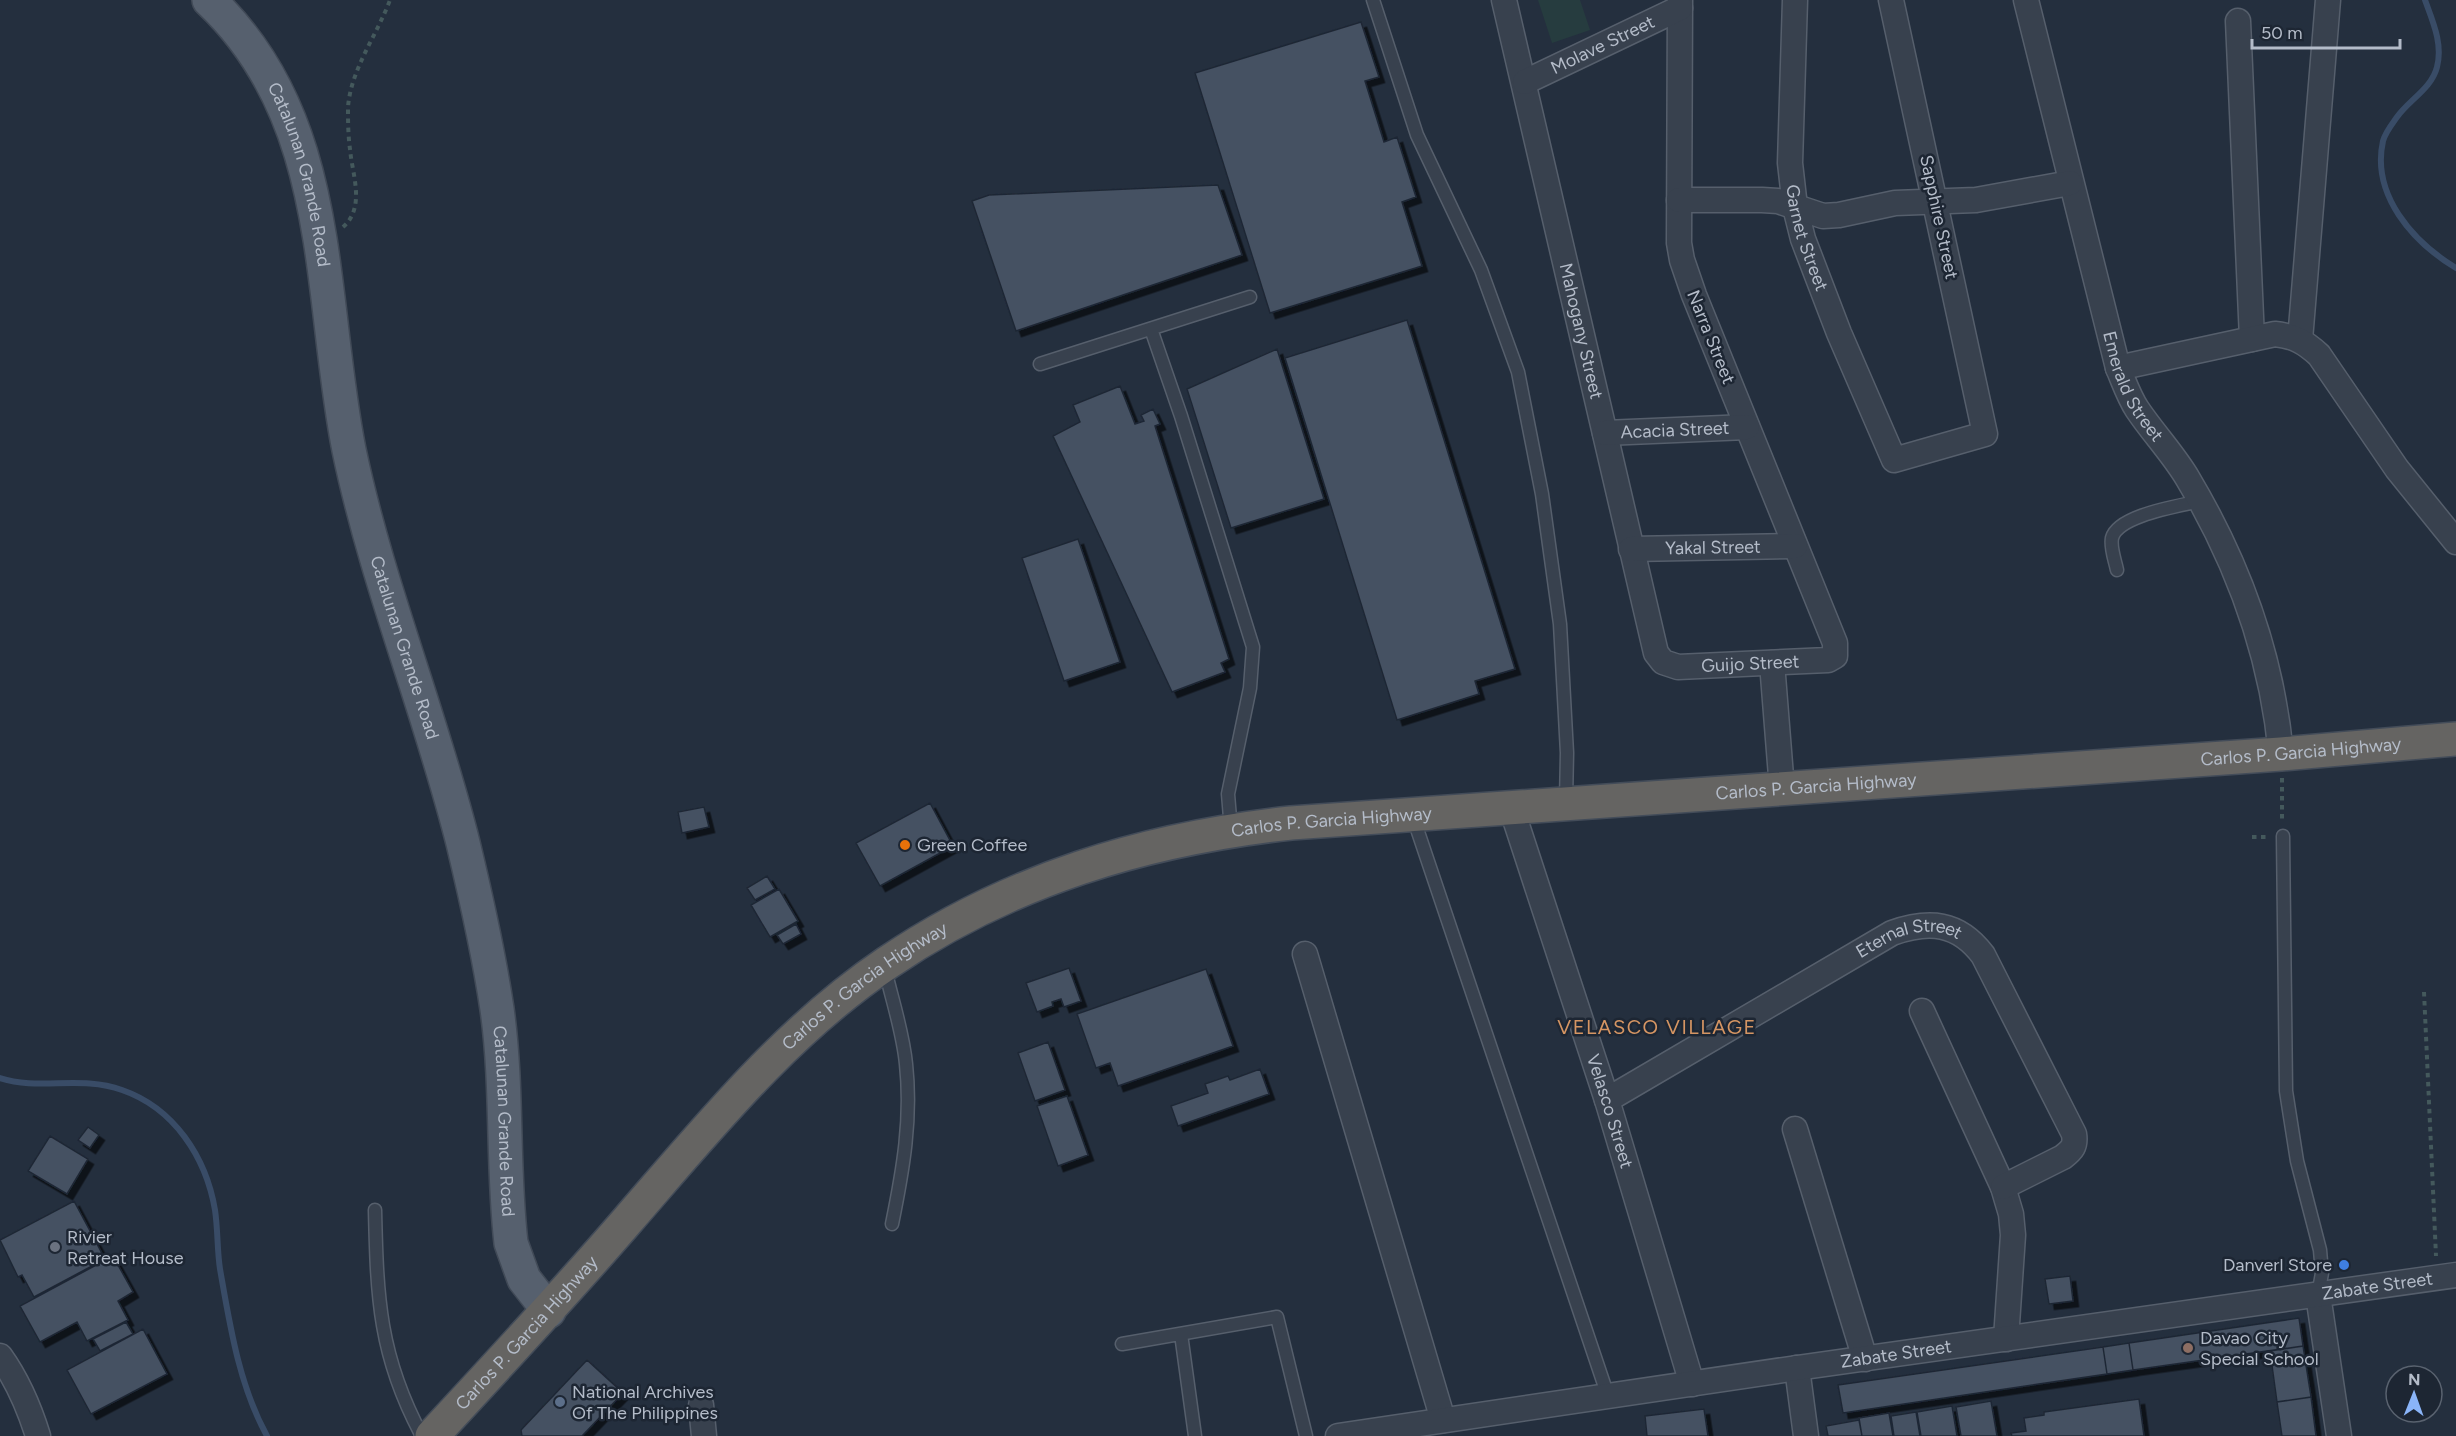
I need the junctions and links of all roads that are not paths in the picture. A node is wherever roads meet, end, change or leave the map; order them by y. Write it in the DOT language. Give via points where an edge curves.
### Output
graph roads {
  1 [pos="209,0"];
  2 [pos="1373,0"];
  3 [pos="1504,0"];
  4 [pos="1795,0"];
  5 [pos="1891,0"];
  6 [pos="2026,0"];
  7 [pos="2328,0"];
  8 [pos="1680,4"];
  9 [pos="2238,21"];
  10 [pos="1524,82"];
  11 [pos="2070,183"];
  12 [pos="1679,200"];
  13 [pos="1936,201"];
  14 [pos="1795,207"];
  15 [pos="1250,297"];
  16 [pos="1151,329"];
  17 [pos="2252,339"];
  18 [pos="2300,340"];
  19 [pos="1040,364"];
  20 [pos="2118,368"];
  21 [pos="1747,427"];
  22 [pos="1605,434"];
  23 [pos="1894,460"];
  24 [pos="2200,501"];
  25 [pos="2453,532"];
  26 [pos="1795,546"];
  27 [pos="1631,549"];
  28 [pos="2117,570"];
  29 [pos="1835,656"];
  30 [pos="1663,662"];
  31 [pos="1772,663"];
  32 [pos="2456,739"];
  33 [pos="2281,754"];
  34 [pos="1782,789"];
  35 [pos="1566,803"];
  36 [pos="1510,807"];
  37 [pos="1412,814"];
  38 [pos="1231,830"];
  39 [pos="2283,836"];
  40 [pos="1305,954"];
  41 [pos="884,965"];
  42 [pos="1922,1011"];
  43 [pos="1607,1100"];
  44 [pos="1795,1129"];
  45 [pos="2003,1187"];
  46 [pos="375,1210"];
  47 [pos="892,1224"];
  48 [pos="2447,1277"];
  49 [pos="2318,1295"];
  50 [pos="549,1311"];
  51 [pos="1180,1334"];
  52 [pos="2006,1339"];
  53 [pos="1122,1344"];
  54 [pos="0,1356"];
  55 [pos="1865,1359"];
  56 [pos="1797,1368"];
  57 [pos="1692,1384"];
  58 [pos="1608,1396"];
  59 [pos="700,1405"];
  60 [pos="1443,1420"];
  61 [pos="39,1436"];
  62 [pos="422,1436"];
  63 [pos="432,1436"];
  64 [pos="704,1436"];
  65 [pos="1195,1436"];
  66 [pos="1306,1436"];
  67 [pos="1338,1436"];
  68 [pos="1806,1436"];
  69 [pos="2339,1436"];
  1 -- 50 [label="main road, Catalunan Grande Road" via="262,66 302,150 321,238 352,460 463,843 497,1009 511,1243 524,1279"];
  2 -- 35 [label="lane" via="1417,135 1481,270 1518,372 1542,494 1560,624"];
  3 -- 10 [label="street, Mahogany Street"];
  4 -- 14 [label="street, Garnet Street" via="1791,163"];
  5 -- 13 [label="street, Sapphire Street"];
  6 -- 11 [label="street, Emerald Street"];
  7 -- 18 [label="street"];
  8 -- 10 [label="street, Molave Street"];
  8 -- 12 [label="street, Narra Street"];
  9 -- 17 [label="street"];
  10 -- 22 [label="street, Mahogany Street"];
  11 -- 13 [label="street" via="1976,200"];
  11 -- 20 [label="street, Emerald Street"];
  12 -- 14 [label="street" via="1762,200"];
  12 -- 21 [label="street, Narra Street" via="1679,243 1687,279"];
  13 -- 14 [label="street" via="1895,202 1831,216"];
  13 -- 23 [label="street, Sapphire Street" via="1985,434"];
  14 -- 23 [label="street, Garnet Street" via="1835,324"];
  15 -- 16 [label="lane"];
  16 -- 19 [label="lane"];
  16 -- 38 [label="lane" via="1252,647 1250,688 1228,794"];
  17 -- 18 [label="street" via="2275,334"];
  17 -- 20 [label="street"];
  18 -- 25 [label="street" via="2319,355 2397,470"];
  20 -- 24 [label="street, Emerald Street" via="2137,408"];
  21 -- 22 [label="street, Acacia Street"];
  21 -- 26 [label="street, Narra Street"];
  22 -- 27 [label="street, Mahogany Street"];
  24 -- 28 [label="lane" via="2119,526 2112,537"];
  24 -- 33 [label="street, Emerald Street" via="2262,645 2277,709"];
  26 -- 27 [label="street, Yakal Street"];
  26 -- 29 [label="street, Narra Street" via="1835,643"];
  27 -- 30 [label="street, Mahogany Street" via="1653,646"];
  29 -- 31 [label="street, Guijo Street" via="1823,661"];
  30 -- 31 [label="street, Guijo Street" via="1686,667"];
  31 -- 34 [label="street"];
  32 -- 33 [label="highway, Carlos P. Garcia Highway"];
  33 -- 34 [label="highway, Carlos P. Garcia Highway"];
  34 -- 35 [label="highway, Carlos P. Garcia Highway"];
  35 -- 36 [label="highway, Carlos P. Garcia Highway"];
  36 -- 37 [label="highway, Carlos P. Garcia Highway"];
  36 -- 43 [label="street, Velasco Street"];
  37 -- 38 [label="highway, Carlos P. Garcia Highway"];
  37 -- 58 [label="lane"];
  38 -- 41 [label="highway, Carlos P. Garcia Highway" via="1175,840 1051,877 992,903"];
  39 -- 49 [label="lane" via="2286,1091 2297,1161 2320,1250 2322,1273"];
  40 -- 60 [label="street"];
  41 -- 47 [label="lane" via="906,1062 909,1116"];
  41 -- 50 [label="highway, Carlos P. Garcia Highway" via="817,1018 756,1074"];
  42 -- 45 [label="street"];
  43 -- 45 [label="street, Eternal Street" via="1892,933 1909,927 1943,927 1960,932 1983,955 2074,1134 2072,1150 2063,1157"];
  43 -- 57 [label="street, Velasco Street"];
  44 -- 55 [label="street"];
  45 -- 52 [label="street" via="2013,1235"];
  46 -- 62 [label="lane" via="376,1279 385,1342 402,1394"];
  48 -- 49 [label="street, Zabate Street"];
  49 -- 52 [label="street, Zabate Street"];
  49 -- 69 [label="street"];
  50 -- 63 [label="highway, Carlos P. Garcia Highway"];
  51 -- 53 [label="lane"];
  51 -- 65 [label="lane"];
  51 -- 66 [label="lane" via="1277,1317"];
  52 -- 55 [label="street, Zabate Street"];
  54 -- 61 [label="street" via="28,1405"];
  55 -- 56 [label="street, Zabate Street"];
  56 -- 57 [label="street, Zabate Street"];
  56 -- 68 [label="street"];
  57 -- 58 [label="street, Zabate Street"];
  58 -- 60 [label="street, Zabate Street"];
  59 -- 64 [label="street"];
  60 -- 67 [label="street, Zabate Street"];
}
